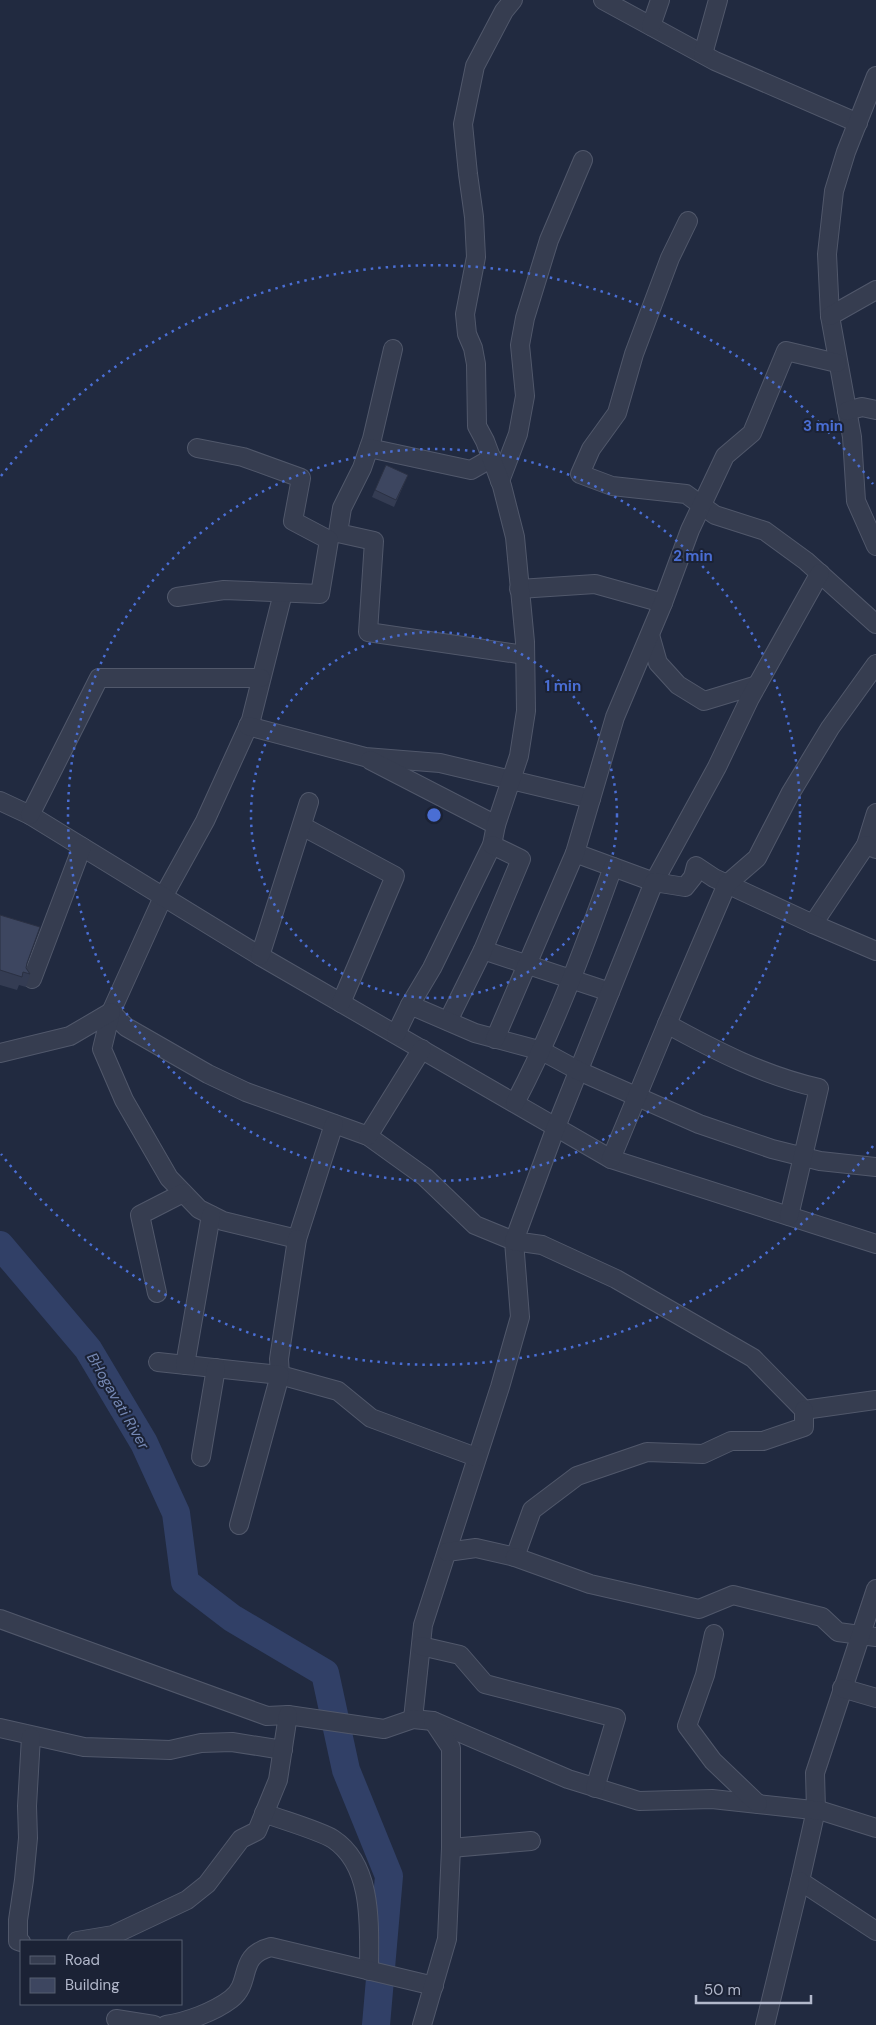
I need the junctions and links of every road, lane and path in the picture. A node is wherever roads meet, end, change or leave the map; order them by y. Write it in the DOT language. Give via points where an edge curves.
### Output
graph roads {
  1 [pos="513,0"];
  2 [pos="604,0"];
  3 [pos="660,0"];
  4 [pos="718,0"];
  5 [pos="652,26"];
  6 [pos="703,54"];
  7 [pos="876,76"];
  8 [pos="858,123"];
  9 [pos="583,160"];
  10 [pos="688,221"];
  11 [pos="876,290"];
  12 [pos="830,316"];
  13 [pos="393,349"];
  14 [pos="837,363"];
  15 [pos="876,410"];
  16 [pos="847,411"];
  17 [pos="197,448"];
  18 [pos="369,448"];
  19 [pos="492,458"];
  20 [pos="500,480"];
  21 [pos="702,506"];
  22 [pos="871,525"];
  23 [pos="876,546"];
  24 [pos="820,573"];
  25 [pos="519,589"];
  26 [pos="283,593"];
  27 [pos="177,597"];
  28 [pos="663,603"];
  29 [pos="874,617"];
  30 [pos="650,635"];
  31 [pos="525,655"];
  32 [pos="876,664"];
  33 [pos="261,678"];
  34 [pos="757,685"];
  35 [pos="248,726"];
  36 [pos="365,757"];
  37 [pos="513,779"];
  38 [pos="591,799"];
  39 [pos="0,801"];
  40 [pos="309,802"];
  41 [pos="876,813"];
  42 [pos="30,815"];
  43 [pos="496,825"];
  44 [pos="302,826"];
  45 [pos="492,845"];
  46 [pos="82,847"];
  47 [pos="871,847"];
  48 [pos="575,853"];
  49 [pos="613,867"];
  50 [pos="654,882"];
  51 [pos="727,884"];
  52 [pos="164,897"];
  53 [pos="813,924"];
  54 [pos="483,950"];
  55 [pos="876,951"];
  56 [pos="260,956"];
  57 [pos="526,964"];
  58 [pos="32,979"];
  59 [pos="572,981"];
  60 [pos="610,992"];
  61 [pos="341,1003"];
  62 [pos="410,1005"];
  63 [pos="111,1012"];
  64 [pos="448,1022"];
  65 [pos="667,1024"];
  66 [pos="396,1034"];
  67 [pos="495,1039"];
  68 [pos="422,1050"];
  69 [pos="542,1051"];
  70 [pos="0,1053"];
  71 [pos="579,1071"];
  72 [pos="638,1096"];
  73 [pos="515,1103"];
  74 [pos="334,1124"];
  75 [pos="556,1127"];
  76 [pos="368,1136"];
  77 [pos="803,1157"];
  78 [pos="611,1159"];
  79 [pos="876,1167"];
  80 [pos="183,1193"];
  81 [pos="211,1215"];
  82 [pos="789,1216"];
  83 [pos="297,1239"];
  84 [pos="514,1241"];
  85 [pos="876,1244"];
  86 [pos="157,1292"];
  87 [pos="158,1362"];
  88 [pos="185,1365"];
  89 [pos="216,1368"];
  90 [pos="280,1375"];
  91 [pos="876,1400"];
  92 [pos="804,1410"];
  93 [pos="201,1457"];
  94 [pos="476,1457"];
  95 [pos="239,1525"];
  96 [pos="447,1552"];
  97 [pos="515,1557"];
  98 [pos="876,1589"];
  99 [pos="0,1618"];
  100 [pos="714,1634"];
  101 [pos="868,1636"];
  102 [pos="421,1646"];
  103 [pos="842,1688"];
  104 [pos="876,1698"];
  105 [pos="296,1716"];
  106 [pos="413,1719"];
  107 [pos="433,1721"];
  108 [pos="0,1728"];
  109 [pos="31,1736"];
  110 [pos="283,1750"];
  111 [pos="595,1788"];
  112 [pos="758,1804"];
  113 [pos="816,1810"];
  114 [pos="264,1813"];
  115 [pos="876,1828"];
  116 [pos="531,1841"];
  117 [pos="451,1848"];
  118 [pos="800,1882"];
  119 [pos="876,1931"];
  120 [pos="83,1940"];
  121 [pos="20,1942"];
  122 [pos="369,1971"];
  123 [pos="434,1986"];
  124 [pos="116,2019"];
  125 [pos="154,2025"];
  126 [pos="166,2025"];
  127 [pos="422,2025"];
  128 [pos="765,2025"];
  1 -- 19 [label="street" via="475,66 464,124 476,257 465,314 466,334 476,364 477,426"];
  2 -- 5 [label="street"];
  3 -- 5 [label="street"];
  4 -- 6 [label="street"];
  5 -- 6 [label="street"];
  6 -- 8 [label="street"];
  7 -- 8 [label="street"];
  8 -- 12 [label="street" via="834,191 827,254"];
  9 -- 20 [label="street" via="549,240 525,318 520,345 525,396 518,434"];
  10 -- 21 [label="street" via="670,258 634,354 618,413 591,449 580,474 612,486 686,494"];
  11 -- 12 [label="street"];
  12 -- 14 [label="street"];
  13 -- 18 [label="street"];
  14 -- 16 [label="street"];
  14 -- 21 [label="street" via="786,351 752,433 725,456"];
  15 -- 16 [label="street" via="862,407"];
  16 -- 22 [label="street" via="856,501"];
  17 -- 26 [label="street" via="243,457 301,478 293,522 329,540 320,594"];
  18 -- 19 [label="street" via="471,470"];
  18 -- 31 [label="street" via="342,508 338,533 374,541 368,632"];
  19 -- 20 [label="street"];
  20 -- 25 [label="street" via="515,537"];
  21 -- 24 [label="street" via="715,515 765,531"];
  21 -- 28 [label="street"];
  22 -- 23 [label="street"];
  24 -- 29 [label="street"];
  24 -- 34 [label="street"];
  25 -- 28 [label="street" via="595,584"];
  25 -- 31 [label="street"];
  26 -- 27 [label="street" via="224,590"];
  26 -- 33 [label="street"];
  28 -- 30 [label="street"];
  30 -- 34 [label="street" via="658,663 678,685 704,701"];
  30 -- 38 [label="street" via="616,716"];
  31 -- 37 [label="street" via="526,711"];
  32 -- 51 [label="street" via="820,744 757,858"];
  33 -- 35 [label="street"];
  33 -- 42 [label="street" via="99,678"];
  34 -- 50 [label="street" via="717,767"];
  35 -- 36 [label="street"];
  35 -- 52 [label="street" via="205,820"];
  36 -- 37 [label="street" via="440,763"];
  36 -- 43 [label="street"];
  37 -- 38 [label="street"];
  37 -- 43 [label="street"];
  38 -- 48 [label="street"];
  39 -- 42 [label="street"];
  40 -- 44 [label="street"];
  41 -- 47 [label="street"];
  42 -- 46 [label="street"];
  43 -- 45 [label="street"];
  44 -- 56 [label="street"];
  44 -- 61 [label="street" via="395,876"];
  45 -- 54 [label="street" via="520,859"];
  45 -- 62 [label="street" via="432,968"];
  46 -- 52 [label="street"];
  46 -- 58 [label="street"];
  47 -- 53 [label="street"];
  48 -- 49 [label="street"];
  48 -- 57 [label="street"];
  49 -- 50 [label="street"];
  49 -- 59 [label="street"];
  50 -- 51 [label="street" via="685,887 696,866"];
  50 -- 60 [label="street"];
  51 -- 53 [label="street"];
  51 -- 65 [label="street"];
  52 -- 56 [label="street"];
  52 -- 63 [label="street"];
  53 -- 55 [label="street"];
  54 -- 57 [label="street"];
  54 -- 64 [label="street"];
  56 -- 61 [label="street"];
  57 -- 59 [label="street"];
  57 -- 67 [label="street"];
  59 -- 60 [label="street"];
  59 -- 69 [label="street"];
  60 -- 71 [label="street"];
  61 -- 66 [label="street"];
  62 -- 64 [label="street"];
  62 -- 66 [label="street"];
  63 -- 70 [label="street" via="70,1036"];
  63 -- 74 [label="street" via="126,1027 208,1074 246,1092"];
  63 -- 80 [label="street" via="102,1049 124,1100 169,1178"];
  64 -- 67 [label="street"];
  65 -- 72 [label="street"];
  65 -- 77 [label="street" via="736,1060 790,1082 819,1088"];
  66 -- 68 [label="street"];
  67 -- 69 [label="street"];
  68 -- 73 [label="street"];
  68 -- 76 [label="street"];
  69 -- 71 [label="street"];
  69 -- 73 [label="street"];
  71 -- 72 [label="street"];
  71 -- 75 [label="street"];
  72 -- 77 [label="street" via="699,1124"];
  72 -- 78 [label="street"];
  73 -- 75 [label="street"];
  74 -- 76 [label="street"];
  74 -- 83 [label="street"];
  75 -- 78 [label="street"];
  75 -- 84 [label="street"];
  76 -- 84 [label="street" via="425,1177 475,1225"];
  77 -- 79 [label="street"];
  77 -- 82 [label="street"];
  78 -- 82 [label="street"];
  80 -- 81 [label="street" via="199,1209"];
  80 -- 86 [label="street" via="140,1215"];
  81 -- 83 [label="street" via="223,1221"];
  81 -- 88 [label="street"];
  82 -- 85 [label="street"];
  83 -- 90 [label="street" via="279,1359"];
  84 -- 92 [label="street" via="542,1246 616,1279 736,1348 753,1358"];
  84 -- 94 [label="street" via="520,1317"];
  87 -- 88 [label="street"];
  88 -- 89 [label="street"];
  89 -- 90 [label="street"];
  89 -- 93 [label="street"];
  90 -- 94 [label="street" via="338,1391 371,1418"];
  90 -- 95 [label="street"];
  91 -- 92 [label="street"];
  92 -- 97 [label="street" via="804,1427 762,1441 730,1441 703,1454 646,1452 577,1476 532,1510"];
  94 -- 96 [label="street"];
  96 -- 97 [label="street" via="476,1548"];
  96 -- 102 [label="street" via="423,1625"];
  97 -- 101 [label="street" via="590,1584 699,1609 733,1595 822,1617 838,1632"];
  98 -- 101 [label="street"];
  99 -- 105 [label="street" via="267,1716"];
  100 -- 112 [label="street" via="705,1675 687,1726 713,1761"];
  101 -- 103 [label="street"];
  102 -- 106 [label="street"];
  102 -- 111 [label="street" via="460,1655 485,1684 616,1718"];
  103 -- 104 [label="street"];
  103 -- 113 [label="street" via="814,1773"];
  105 -- 106 [label="street" via="384,1729"];
  105 -- 110 [label="street"];
  106 -- 107 [label="street"];
  107 -- 111 [label="street"];
  107 -- 117 [label="street" via="451,1748"];
  108 -- 109 [label="street"];
  109 -- 110 [label="street" via="84,1746 170,1750 201,1743 232,1742"];
  109 -- 121 [label="street" via="28,1838 18,1920"];
  110 -- 114 [label="street" via="278,1780"];
  111 -- 112 [label="street" via="638,1801 712,1799"];
  112 -- 113 [label="street"];
  113 -- 115 [label="street"];
  113 -- 118 [label="street"];
  114 -- 120 [label="street" via="257,1831 241,1840 207,1884 187,1900 113,1935"];
  114 -- 122 [label="street" via="333,1839 358,1867 369,1923"];
  116 -- 117 [label="street"];
  117 -- 123 [label="street" via="448,1939"];
  118 -- 119 [label="street"];
  118 -- 128 [label="street"];
  122 -- 123 [label="street"];
  122 -- 126 [label="street" via="271,1947 258,1950 248,1961 242,1983 232,1998 187,2022"];
  123 -- 127 [label="street"];
  124 -- 125 [label="street"];
}
